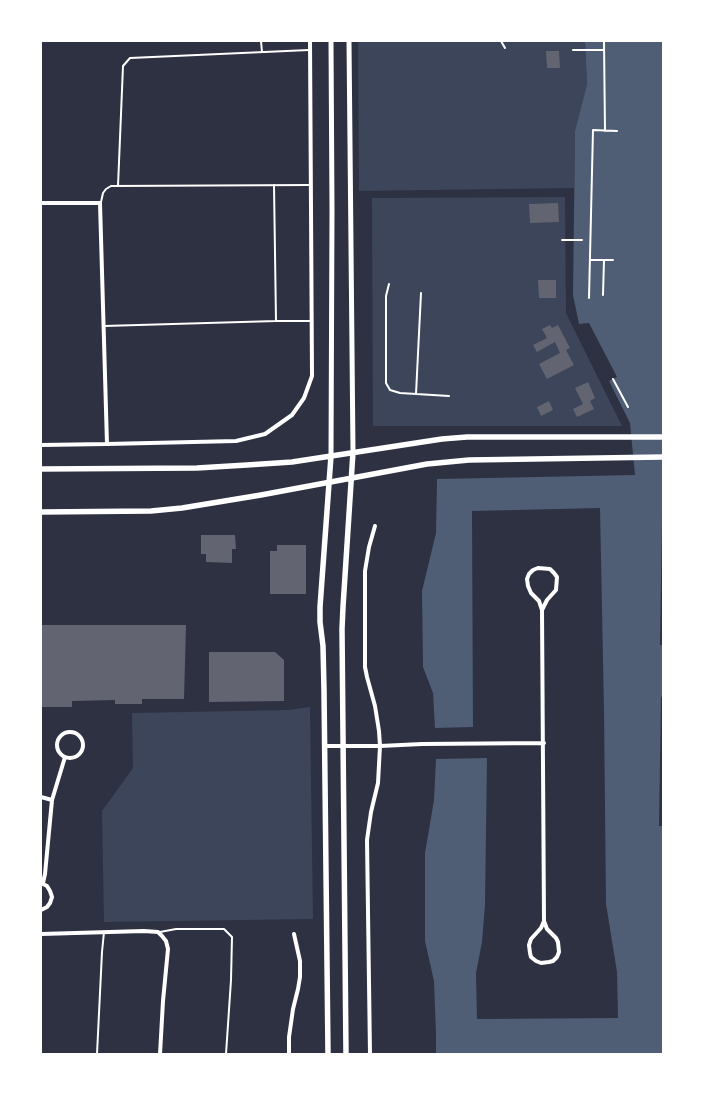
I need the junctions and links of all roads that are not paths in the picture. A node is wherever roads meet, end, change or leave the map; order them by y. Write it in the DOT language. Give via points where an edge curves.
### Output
graph roads {
  1 [pos="261,41"];
  2 [pos="310,41"];
  3 [pos="331,41"];
  4 [pos="349,41"];
  5 [pos="501,41"];
  6 [pos="505,48"];
  7 [pos="310,50"];
  8 [pos="262,52"];
  9 [pos="274,185"];
  10 [pos="311,185"];
  11 [pos="118,186"];
  12 [pos="41,203"];
  13 [pos="100,203"];
  14 [pos="388,284"];
  15 [pos="421,293"];
  16 [pos="276,321"];
  17 [pos="312,321"];
  18 [pos="104,326"];
  19 [pos="416,394"];
  20 [pos="449,396"];
  21 [pos="663,438"];
  22 [pos="41,444"];
  23 [pos="107,444"];
  24 [pos="353,452"];
  25 [pos="331,456"];
  26 [pos="663,457"];
  27 [pos="41,469"];
  28 [pos="352,478"];
  29 [pos="329,482"];
  30 [pos="41,512"];
  31 [pos="375,526"];
  32 [pos="542,610"];
  33 [pos="544,743"];
  34 [pos="325,746"];
  35 [pos="343,746"];
  36 [pos="380,746"];
  37 [pos="65,757"];
  38 [pos="41,797"];
  39 [pos="52,800"];
  40 [pos="42,883"];
  41 [pos="41,910"];
  42 [pos="544,921"];
  43 [pos="104,932"];
  44 [pos="158,932"];
  45 [pos="41,934"];
  46 [pos="294,934"];
  47 [pos="97,1054"];
  48 [pos="160,1054"];
  49 [pos="226,1054"];
  50 [pos="289,1054"];
  51 [pos="328,1054"];
  52 [pos="346,1054"];
  53 [pos="370,1054"];
  1 -- 8 [label="lane"];
  2 -- 7 [label="street"];
  3 -- 25 [label="street"];
  4 -- 24 [label="street"];
  5 -- 6 [label="lane"];
  7 -- 8 [label="lane"];
  7 -- 10 [label="street"];
  8 -- 11 [label="lane" via="130,58 123,66"];
  9 -- 10 [label="lane"];
  9 -- 11 [label="lane"];
  9 -- 16 [label="lane"];
  10 -- 17 [label="street"];
  11 -- 13 [label="lane" via="106,189"];
  12 -- 13 [label="street"];
  13 -- 18 [label="street"];
  14 -- 19 [label="lane" via="386,383 390,390"];
  15 -- 19 [label="lane"];
  16 -- 17 [label="lane"];
  16 -- 18 [label="lane"];
  17 -- 23 [label="street" via="312,376 304,398 292,415 265,434 236,441"];
  18 -- 23 [label="street"];
  19 -- 20 [label="lane"];
  21 -- 24 [label="main road" via="467,437"];
  22 -- 23 [label="street"];
  24 -- 25 [label="main road"];
  24 -- 28 [label="main road"];
  25 -- 27 [label="main road" via="292,462 197,468"];
  25 -- 29 [label="main road"];
  26 -- 28 [label="main road" via="469,460 427,464"];
  28 -- 29 [label="main road"];
  28 -- 35 [label="main road" via="343,607"];
  29 -- 30 [label="main road" via="182,508"];
  29 -- 34 [label="main road" via="320,607"];
  31 -- 36 [label="street" via="365,571 365,656"];
  32 -- 32 [label="street" via="556,590 557,577 550,569 538,568 533,570 527,579 531,593 539,601"];
  32 -- 33 [label="street"];
  33 -- 36 [label="street"];
  33 -- 42 [label="street"];
  34 -- 35 [label="street"];
  34 -- 51 [label="main road"];
  35 -- 36 [label="street"];
  35 -- 52 [label="main road"];
  36 -- 53 [label="street" via="378,783 367,840"];
  37 -- 37 [label="street" via="76,757 83,749 81,737 71,731 65,732 58,740 58,750"];
  37 -- 39 [label="street"];
  38 -- 39 [label="street"];
  39 -- 40 [label="street"];
  40 -- 41 [label="street" via="47,886 52,897 47,907"];
  42 -- 42 [label="street" via="529,945 531,957 541,963 553,961 559,952 558,942 547,930"];
  43 -- 44 [label="street"];
  43 -- 45 [label="street"];
  43 -- 47 [label="lane"];
  44 -- 48 [label="street" via="166,940 168,949 162,1001"];
  44 -- 49 [label="lane" via="176,929 224,929 232,937 232,980"];
  46 -- 50 [label="street" via="300,960 300,977 289,1037"];
}
